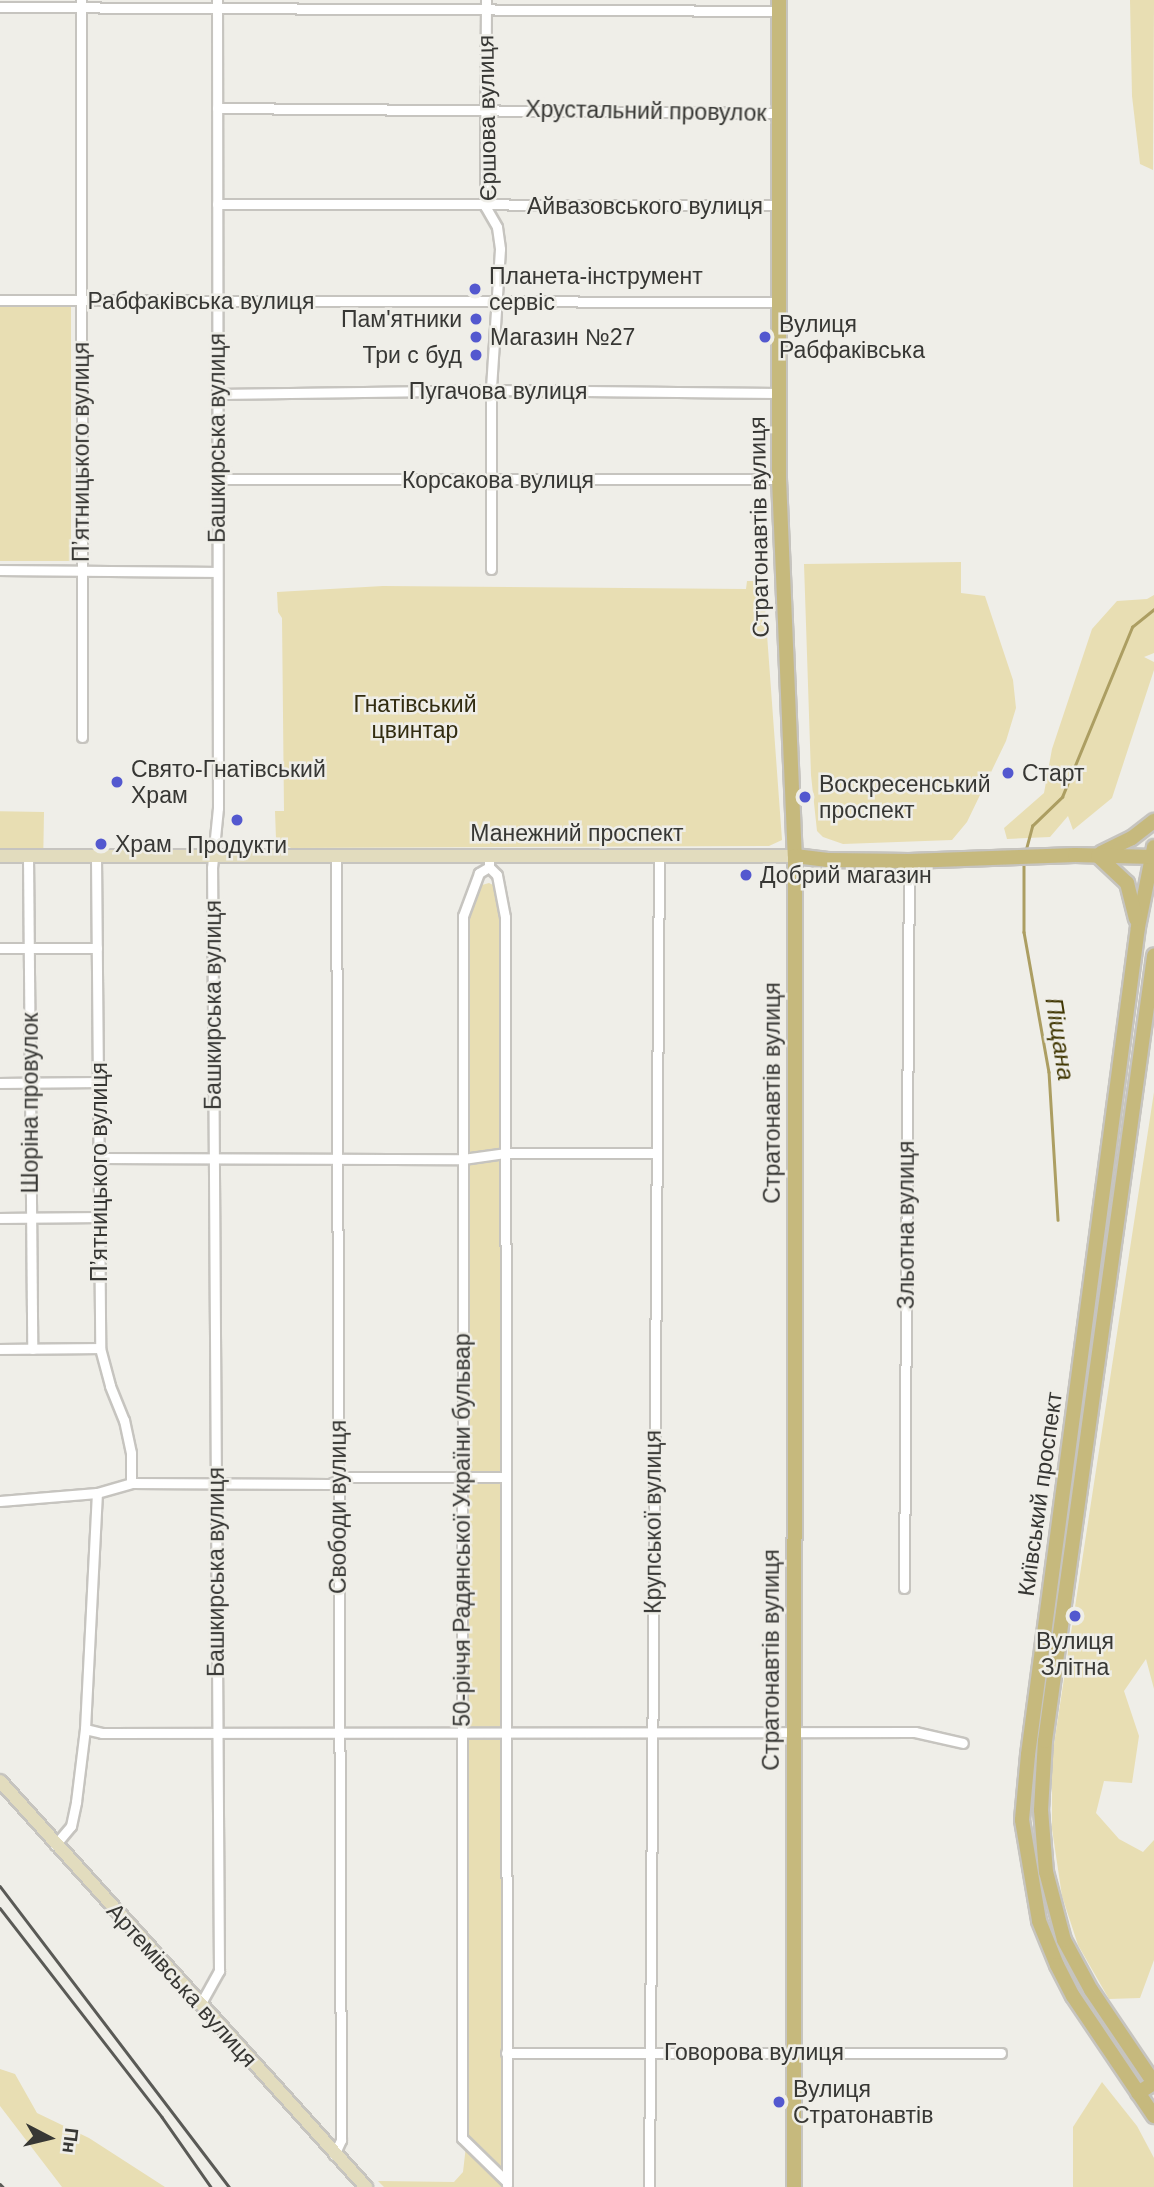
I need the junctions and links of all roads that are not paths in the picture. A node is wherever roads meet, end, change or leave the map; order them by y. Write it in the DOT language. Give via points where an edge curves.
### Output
graph roads {
  1 [pos="81,4"];
  2 [pos="217,4"];
  3 [pos="352,4"];
  4 [pos="486,5"];
  5 [pos="624,5"];
  6 [pos="779,6"];
  7 [pos="0,7"];
  8 [pos="217,108"];
  9 [pos="486,110"];
  10 [pos="780,113"];
  11 [pos="217,204"];
  12 [pos="779,205"];
  13 [pos="485,206"];
  14 [pos="0,300"];
  15 [pos="80,300"];
  16 [pos="218,301"];
  17 [pos="494,302"];
  18 [pos="779,302"];
  19 [pos="491,390"];
  20 [pos="779,393"];
  21 [pos="217,394"];
  22 [pos="217,479"];
  23 [pos="779,479"];
  24 [pos="490,480"];
  25 [pos="491,569"];
  26 [pos="0,570"];
  27 [pos="81,571"];
  28 [pos="217,572"];
  29 [pos="82,737"];
  30 [pos="1154,821"];
  31 [pos="1153,854"];
  32 [pos="212,855"];
  33 [pos="0,856"];
  34 [pos="28,856"];
  35 [pos="336,856"];
  36 [pos="795,856"];
  37 [pos="1096,856"];
  38 [pos="96,857"];
  39 [pos="659,857"];
  40 [pos="489,861"];
  41 [pos="909,862"];
  42 [pos="1138,927"];
  43 [pos="0,948"];
  44 [pos="29,948"];
  45 [pos="97,948"];
  46 [pos="1154,956"];
  47 [pos="30,1082"];
  48 [pos="98,1082"];
  49 [pos="0,1083"];
  50 [pos="505,1153"];
  51 [pos="656,1153"];
  52 [pos="99,1158"];
  53 [pos="214,1159"];
  54 [pos="337,1159"];
  55 [pos="463,1159"];
  56 [pos="31,1217"];
  57 [pos="99,1217"];
  58 [pos="0,1218"];
  59 [pos="100,1348"];
  60 [pos="0,1349"];
  61 [pos="32,1349"];
  62 [pos="463,1476"];
  63 [pos="506,1477"];
  64 [pos="339,1482"];
  65 [pos="131,1483"];
  66 [pos="216,1483"];
  67 [pos="97,1493"];
  68 [pos="0,1501"];
  69 [pos="904,1588"];
  70 [pos="85,1729"];
  71 [pos="794,1730"];
  72 [pos="462,1731"];
  73 [pos="652,1731"];
  74 [pos="217,1732"];
  75 [pos="338,1732"];
  76 [pos="506,1732"];
  77 [pos="963,1743"];
  78 [pos="0,1781"];
  79 [pos="55,1845"];
  80 [pos="200,2005"];
  81 [pos="1130,2048"];
  82 [pos="794,2051"];
  83 [pos="650,2052"];
  84 [pos="506,2053"];
  85 [pos="1001,2053"];
  86 [pos="1118,2064"];
  87 [pos="1154,2083"];
  88 [pos="1138,2093"];
  89 [pos="1154,2116"];
  90 [pos="334,2155"];
  91 [pos="507,2185"];
  92 [pos="366,2187"];
  93 [pos="649,2187"];
  94 [pos="794,2187"];
  1 -- 2 [label="street"];
  1 -- 7 [label="street"];
  1 -- 15 [label="street, П’ятницького вулиця"];
  2 -- 3 [label="street"];
  2 -- 8 [label="street, Башкирська вулиця"];
  3 -- 4 [label="street"];
  4 -- 5 [label="street"];
  4 -- 9 [label="street, Єршова вулиця"];
  5 -- 6 [label="street"];
  6 -- 10 [label="main road, Стратонавтів вулиця"];
  8 -- 9 [label="street, Хрустальний провулок"];
  8 -- 11 [label="street, Башкирська вулиця"];
  9 -- 10 [label="street, Хрустальний провулок"];
  9 -- 13 [label="street, Єршова вулиця"];
  10 -- 12 [label="main road, Стратонавтів вулиця"];
  11 -- 13 [label="street, Айвазовського вулиця"];
  11 -- 16 [label="street, Башкирська вулиця"];
  12 -- 13 [label="street, Айвазовського вулиця"];
  12 -- 18 [label="main road, Стратонавтів вулиця"];
  13 -- 17 [label="street, Єршова вулиця" via="497,227 500,249"];
  14 -- 15 [label="street, Рабфаківська вулиця"];
  15 -- 16 [label="street, Рабфаківська вулиця"];
  15 -- 27 [label="street, П’ятницького вулиця"];
  16 -- 17 [label="street, Рабфаківська вулиця"];
  16 -- 21 [label="street, Башкирська вулиця"];
  17 -- 18 [label="street, Рабфаківська вулиця"];
  17 -- 19 [label="street, Єршова вулиця"];
  18 -- 20 [label="main road, Стратонавтів вулиця"];
  19 -- 20 [label="street, Пугачова вулиця"];
  19 -- 21 [label="street, Пугачова вулиця"];
  19 -- 24 [label="street, Єршова вулиця"];
  20 -- 23 [label="main road, Стратонавтів вулиця"];
  21 -- 22 [label="street, Башкирська вулиця"];
  22 -- 24 [label="street, Корсакова вулиця"];
  22 -- 28 [label="street, Башкирська вулиця"];
  23 -- 24 [label="street, Корсакова вулиця"];
  23 -- 36 [label="main road, Стратонавтів вулиця"];
  24 -- 25 [label="street, Єршова вулиця"];
  26 -- 27 [label="street"];
  27 -- 28 [label="street"];
  27 -- 29 [label="street, П’ятницького вулиця"];
  28 -- 32 [label="street, Башкирська вулиця" via="218,808"];
  30 -- 37 [label="main road"];
  31 -- 37 [label="main road, Манежний проспект"];
  31 -- 42 [label="main road, Київський проспект"];
  32 -- 35 [label="street, Манежний проспект"];
  32 -- 38 [label="street, Манежний проспект"];
  32 -- 53 [label="street, Башкирська вулиця"];
  33 -- 34 [label="street, Манежний проспект"];
  34 -- 38 [label="street, Манежний проспект"];
  34 -- 44 [label="street, Шоріна провулок"];
  35 -- 40 [label="street, Манежний проспект"];
  35 -- 54 [label="street, Свободи вулиця"];
  36 -- 39 [label="street, Манежний проспект"];
  36 -- 41 [label="main road, Манежний проспект"];
  36 -- 71 [label="main road, Стратонавтів вулиця"];
  37 -- 41 [label="main road, Манежний проспект"];
  37 -- 42 [label="main road" via="1127,883"];
  38 -- 45 [label="street, П’ятницького вулиця"];
  39 -- 40 [label="street, Манежний проспект"];
  39 -- 51 [label="street, Крупської вулиця"];
  40 -- 50 [label="street, 50-річчя Радянської України бульвар" via="497,875 505,917"];
  40 -- 55 [label="street, 50-річчя Радянської України бульвар" via="479,873 463,916"];
  41 -- 69 [label="street, Зльотна вулиця"];
  42 -- 86 [label="main road, Київський проспект" via="1022,1820 1033,1897 1046,1941 1073,1996"];
  43 -- 44 [label="street"];
  44 -- 45 [label="street"];
  44 -- 47 [label="street, Шоріна провулок"];
  45 -- 48 [label="street, П’ятницького вулиця"];
  46 -- 81 [label="main road, Київський проспект" via="1045,1741 1041,1810 1046,1872 1064,1940"];
  47 -- 48 [label="street"];
  47 -- 49 [label="street"];
  47 -- 56 [label="street, Шоріна провулок"];
  48 -- 52 [label="street, П’ятницького вулиця"];
  50 -- 51 [label="street"];
  50 -- 55 [label="street"];
  50 -- 63 [label="street, 50-річчя Радянської України бульвар"];
  51 -- 73 [label="street, Крупської вулиця"];
  52 -- 53 [label="street"];
  52 -- 57 [label="street, П’ятницького вулиця"];
  53 -- 54 [label="street"];
  53 -- 66 [label="street, Башкирська вулиця"];
  54 -- 55 [label="street"];
  54 -- 64 [label="street, Свободи вулиця"];
  55 -- 62 [label="street, 50-річчя Радянської України бульвар"];
  56 -- 57 [label="street"];
  56 -- 58 [label="street"];
  56 -- 61 [label="street, Шоріна провулок"];
  57 -- 59 [label="street, П’ятницького вулиця"];
  59 -- 61 [label="street"];
  59 -- 65 [label="street, П’ятницького вулиця" via="124,1420"];
  60 -- 61 [label="street"];
  62 -- 63 [label="street"];
  62 -- 64 [label="street" via="347,1477"];
  62 -- 72 [label="street, 50-річчя Радянської України бульвар"];
  63 -- 76 [label="street, 50-річчя Радянської України бульвар"];
  64 -- 66 [label="street"];
  64 -- 75 [label="street, Свободи вулиця"];
  65 -- 66 [label="street"];
  65 -- 67 [label="street"];
  66 -- 74 [label="street, Башкирська вулиця"];
  67 -- 68 [label="street"];
  67 -- 70 [label="street"];
  70 -- 74 [label="street"];
  70 -- 79 [label="street" via="71,1826"];
  71 -- 73 [label="street"];
  71 -- 77 [label="street" via="915,1732"];
  71 -- 82 [label="main road, Стратонавтів вулиця"];
  72 -- 75 [label="street"];
  72 -- 76 [label="street"];
  72 -- 91 [label="street, 50-річчя Радянської України бульвар" via="462,2138"];
  73 -- 76 [label="street"];
  73 -- 83 [label="street, Крупської вулиця"];
  74 -- 75 [label="street"];
  74 -- 80 [label="street, Башкирська вулиця" via="219,1971"];
  75 -- 90 [label="street, Свободи вулиця" via="341,2140"];
  76 -- 84 [label="street, 50-річчя Радянської України бульвар"];
  78 -- 79 [label="street, Артемівська вулиця"];
  79 -- 80 [label="street, Артемівська вулиця"];
  80 -- 90 [label="street, Артемівська вулиця"];
  81 -- 86 [label="main road"];
  81 -- 87 [label="main road, Київський проспект"];
  82 -- 83 [label="street, Говорова вулиця"];
  82 -- 85 [label="street, Говорова вулиця"];
  82 -- 94 [label="main road, Стратонавтів вулиця"];
  83 -- 84 [label="street, Говорова вулиця"];
  83 -- 93 [label="street, Крупської вулиця"];
  84 -- 91 [label="street, 50-річчя Радянської України бульвар"];
  86 -- 88 [label="main road, Київський проспект"];
  87 -- 88 [label="main road"];
  88 -- 89 [label="main road, Київський проспект"];
  90 -- 92 [label="street, Артемівська вулиця"];
}
